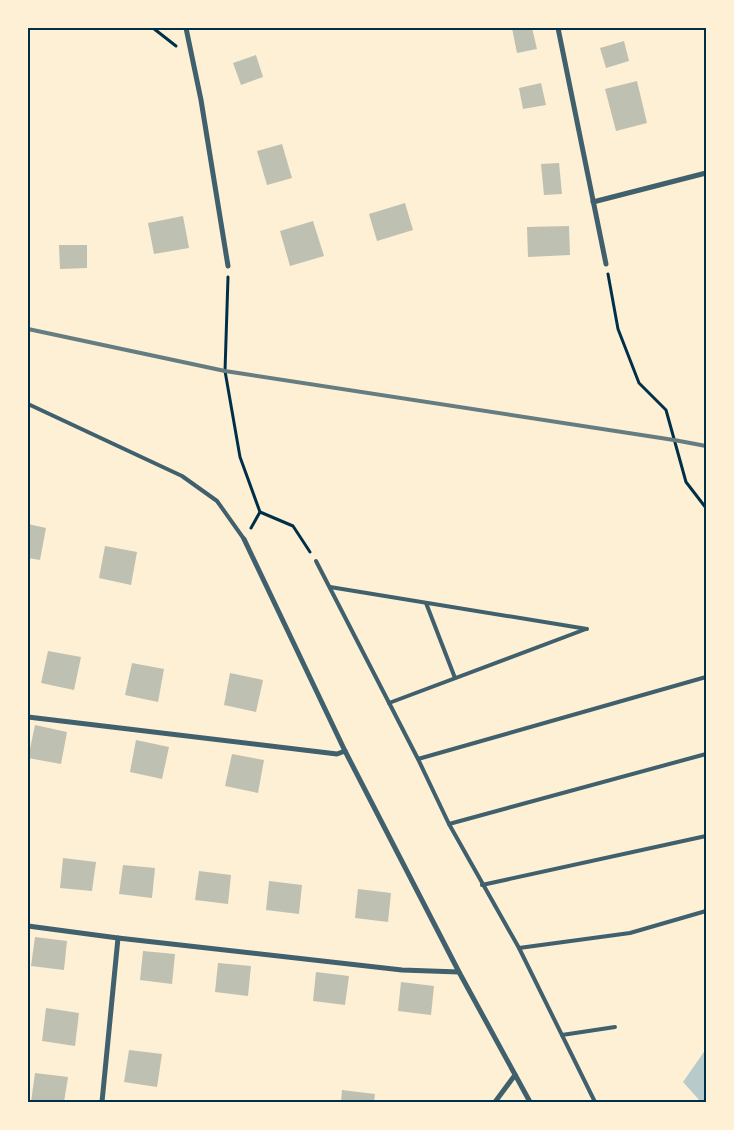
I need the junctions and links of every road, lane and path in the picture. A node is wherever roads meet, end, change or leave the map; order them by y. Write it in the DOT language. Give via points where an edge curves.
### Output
graph roads {
  1 [pos="153,28"];
  2 [pos="186,28"];
  3 [pos="558,28"];
  4 [pos="192,58"];
  5 [pos="706,173"];
  6 [pos="594,202"];
  7 [pos="606,264"];
  8 [pos="228,266"];
  9 [pos="28,404"];
  10 [pos="706,508"];
  11 [pos="260,512"];
  12 [pos="244,539"];
  13 [pos="316,561"];
  14 [pos="329,587"];
  15 [pos="426,602"];
  16 [pos="706,677"];
  17 [pos="455,678"];
  18 [pos="389,703"];
  19 [pos="28,717"];
  20 [pos="345,751"];
  21 [pos="706,754"];
  22 [pos="418,759"];
  23 [pos="449,824"];
  24 [pos="706,836"];
  25 [pos="482,885"];
  26 [pos="706,911"];
  27 [pos="28,926"];
  28 [pos="118,938"];
  29 [pos="519,948"];
  30 [pos="459,972"];
  31 [pos="615,1027"];
  32 [pos="562,1035"];
  33 [pos="515,1075"];
  34 [pos="102,1102"];
  35 [pos="495,1102"];
  36 [pos="530,1102"];
  37 [pos="596,1102"];
  1 -- 4 [label="path"];
  2 -- 4 [label="street"];
  3 -- 6 [label="street"];
  4 -- 8 [label="street"];
  5 -- 6 [label="street"];
  6 -- 7 [label="street"];
  7 -- 10 [label="path" via="618,329 639,383 666,410 686,482"];
  8 -- 11 [label="path" via="225,371 240,457"];
  9 -- 12 [label="lane" via="182,476 217,501"];
  11 -- 12 [label="path"];
  11 -- 13 [label="path" via="293,526"];
  12 -- 20 [label="street"];
  13 -- 14 [label="lane"];
  14 -- 15 [label="lane"];
  14 -- 18 [label="lane"];
  15 -- 17 [label="lane"];
  15 -- 17 [label="lane" via="587,629"];
  16 -- 22 [label="lane"];
  17 -- 18 [label="lane"];
  18 -- 22 [label="lane"];
  19 -- 20 [label="street" via="337,754"];
  20 -- 30 [label="street"];
  21 -- 23 [label="lane"];
  22 -- 23 [label="lane"];
  23 -- 25 [label="lane"];
  24 -- 25 [label="lane"];
  25 -- 29 [label="lane"];
  26 -- 29 [label="lane" via="630,933"];
  27 -- 28 [label="street"];
  28 -- 30 [label="street" via="402,970"];
  28 -- 34 [label="street"];
  29 -- 32 [label="lane"];
  30 -- 33 [label="street"];
  31 -- 32 [label="lane"];
  32 -- 37 [label="lane"];
  33 -- 35 [label="street"];
  33 -- 36 [label="street"];
}
